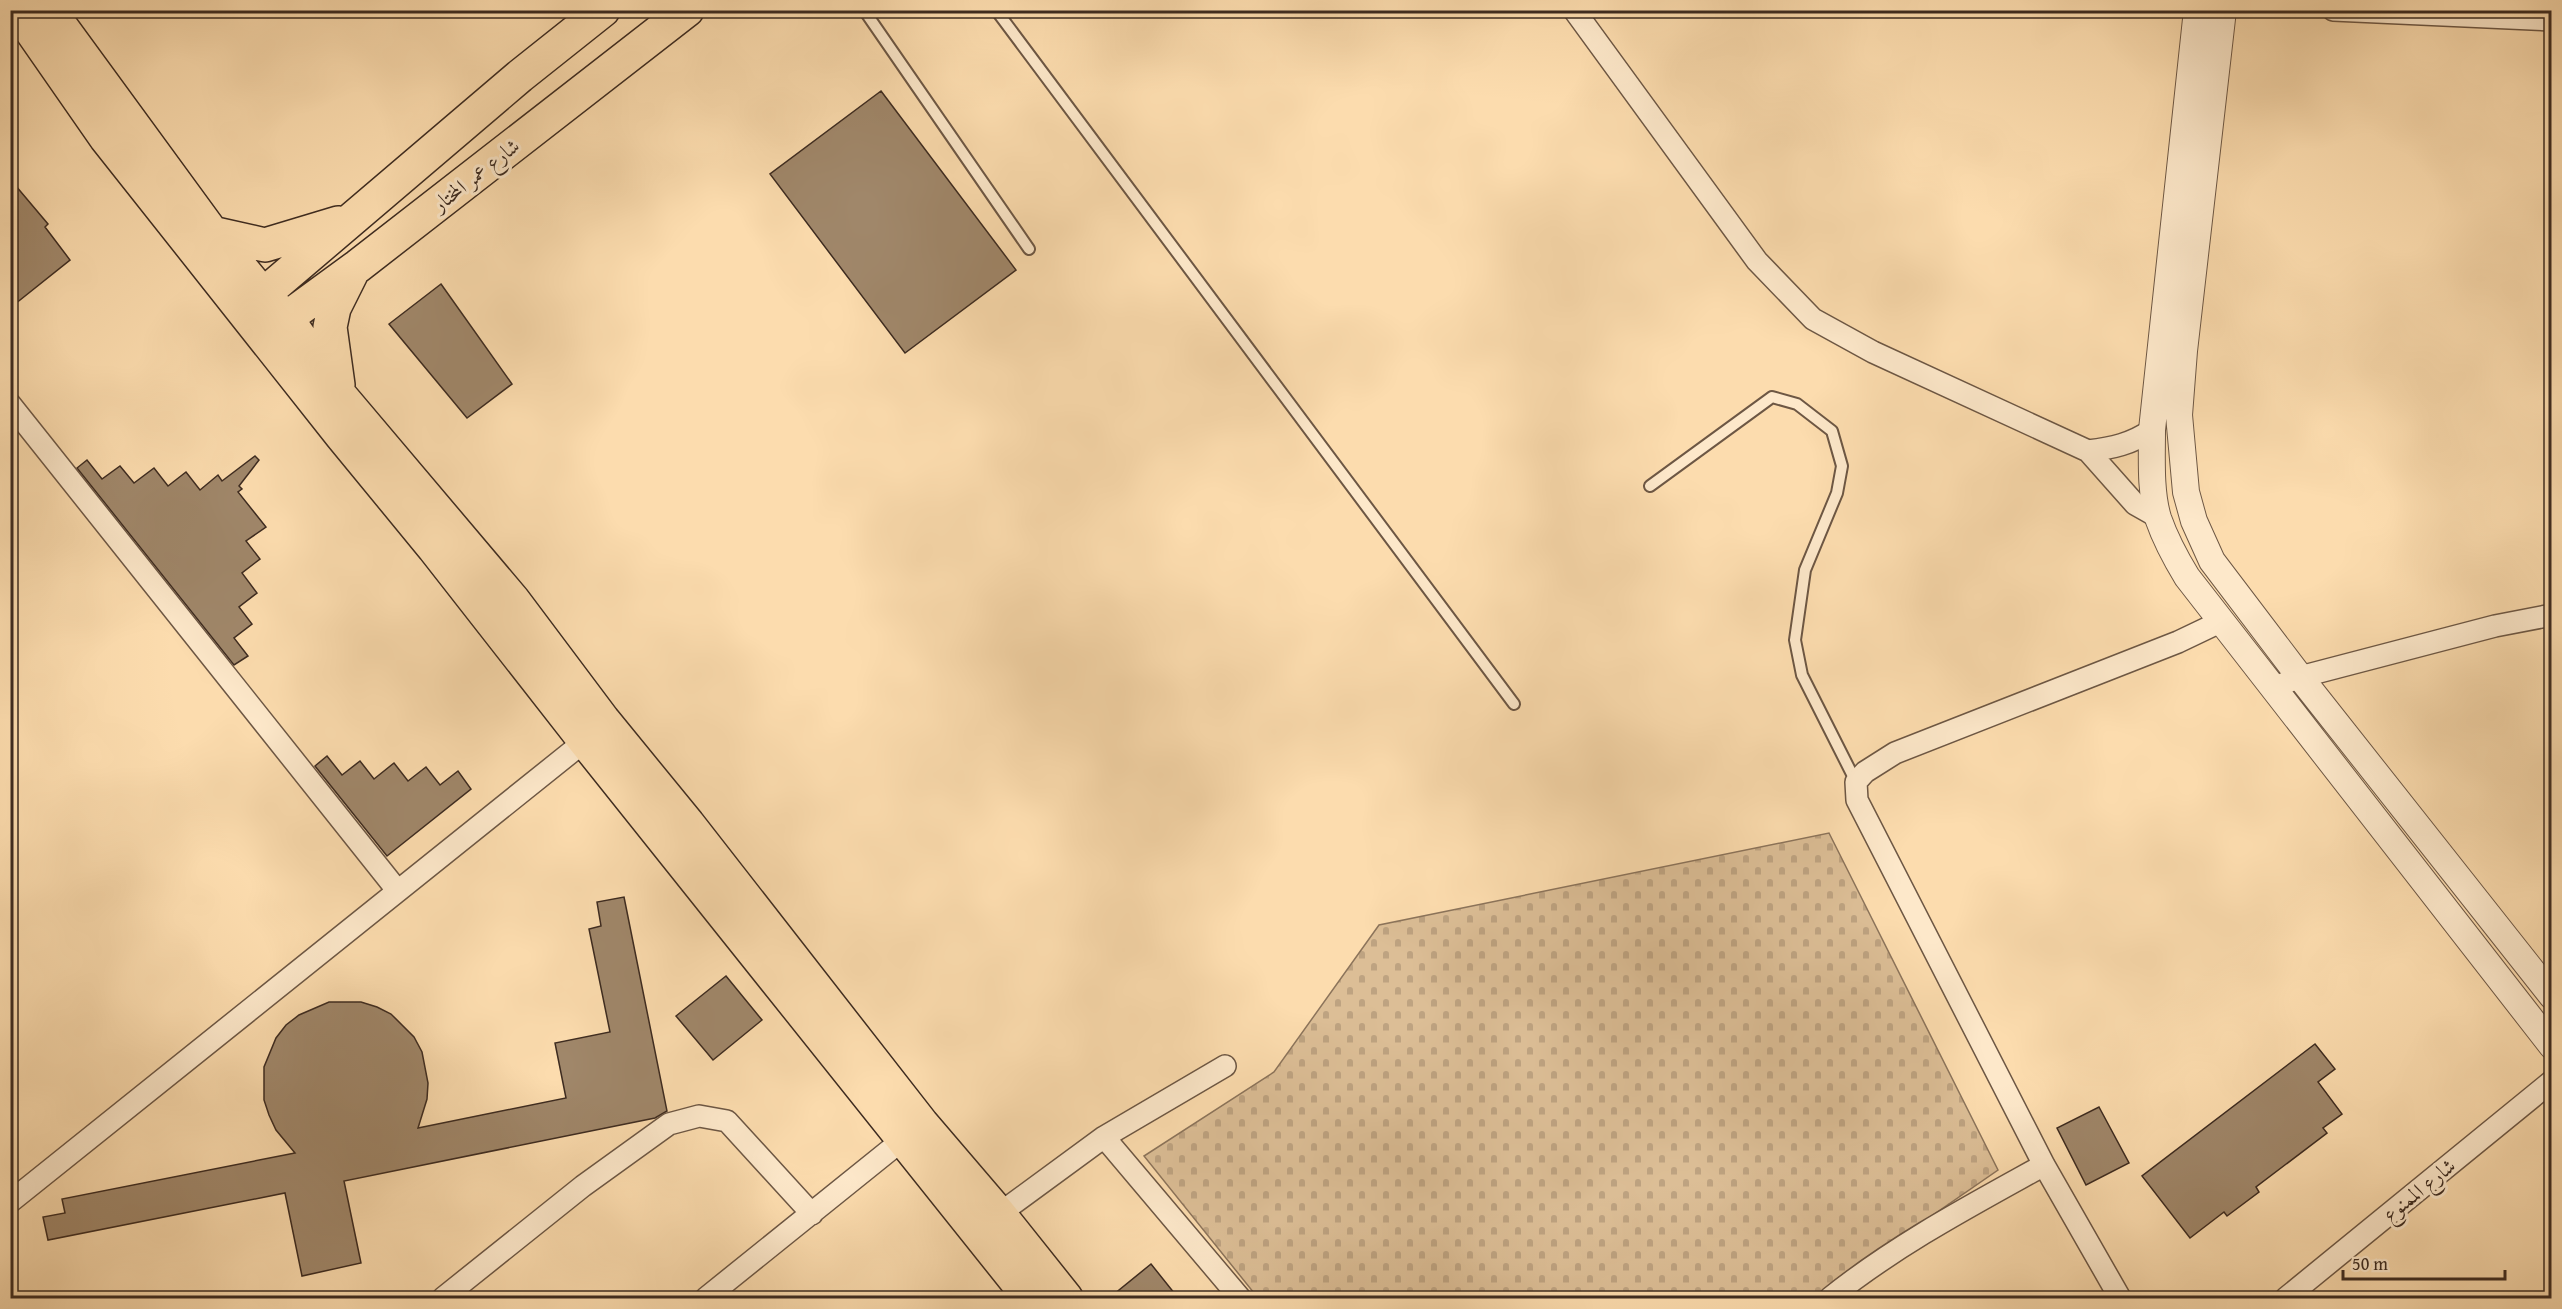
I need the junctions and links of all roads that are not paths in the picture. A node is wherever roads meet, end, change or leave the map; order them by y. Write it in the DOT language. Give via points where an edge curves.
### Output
graph roads {
  1 [pos="17,10"];
  2 [pos="49,10"];
  3 [pos="603,10"];
  4 [pos="687,10"];
  5 [pos="864,10"];
  6 [pos="996,10"];
  7 [pos="1574,10"];
  8 [pos="2197,10"];
  9 [pos="2223,10"];
  10 [pos="2333,10"];
  11 [pos="2552,20"];
  12 [pos="354,217"];
  13 [pos="212,234"];
  14 [pos="1029,249"];
  15 [pos="353,270"];
  16 [pos="252,301"];
  17 [pos="275,328"];
  18 [pos="338,393"];
  19 [pos="10,404"];
  20 [pos="2152,430"];
  21 [pos="2088,451"];
  22 [pos="1650,486"];
  23 [pos="2158,517"];
  24 [pos="2552,615"];
  25 [pos="2222,621"];
  26 [pos="2300,677"];
  27 [pos="2273,688"];
  28 [pos="1514,704"];
  29 [pos="594,731"];
  30 [pos="1856,782"];
  31 [pos="397,890"];
  32 [pos="2552,996"];
  33 [pos="2552,1046"];
  34 [pos="1225,1066"];
  35 [pos="2552,1081"];
  36 [pos="912,1132"];
  37 [pos="1104,1137"];
  38 [pos="2044,1165"];
  39 [pos="10,1202"];
  40 [pos="812,1214"];
  41 [pos="999,1214"];
  42 [pos="443,1299"];
  43 [pos="706,1299"];
  44 [pos="1030,1299"];
  45 [pos="1066,1299"];
  46 [pos="1240,1299"];
  47 [pos="1830,1299"];
  48 [pos="2120,1299"];
  49 [pos="2286,1299"];
  1 -- 16 [label="main road" via="106,138"];
  2 -- 13 [label="main road"];
  3 -- 12 [label="main road"];
  4 -- 15 [label="main road, شارع عمر المختار"];
  5 -- 14 [label="lane"];
  6 -- 28 [label="lane"];
  7 -- 21 [label="street" via="1757,261 1813,319 1873,352"];
  8 -- 20 [label="street"];
  9 -- 26 [label="street" via="2184,351 2182,458 2194,521 2212,561"];
  10 -- 11 [label="street"];
  12 -- 13 [label="main road" via="265,245"];
  12 -- 16 [label="main road"];
  13 -- 16 [label="main road"];
  15 -- 17 [label="main road, شارع عمر المختار"];
  15 -- 18 [label="main road" via="334,308 330,327"];
  16 -- 17 [label="main road"];
  17 -- 18 [label="main road"];
  17 -- 29 [label="main road" via="342,436"];
  18 -- 29 [label="main road" via="513,600"];
  19 -- 31 [label="street"];
  20 -- 21 [label="street" via="2116,448"];
  20 -- 23 [label="street"];
  21 -- 23 [label="street" via="2135,504"];
  22 -- 30 [label="lane" via="1772,397 1797,404 1832,431 1842,466 1837,494 1805,570 1795,640 1802,675"];
  23 -- 25 [label="street" via="2177,561"];
  24 -- 26 [label="street"];
  25 -- 27 [label="street"];
  25 -- 30 [label="street" via="2178,642 1895,753"];
  26 -- 27 [label="street"];
  26 -- 32 [label="street"];
  27 -- 33 [label="street"];
  29 -- 31 [label="street"];
  29 -- 36 [label="main road"];
  30 -- 38 [label="street" via="1857,800"];
  31 -- 39 [label="street"];
  34 -- 37 [label="street"];
  35 -- 49 [label="street, شارع الممنوع"];
  36 -- 40 [label="street"];
  36 -- 41 [label="main road"];
  36 -- 44 [label="main road"];
  37 -- 41 [label="street"];
  37 -- 46 [label="street"];
  38 -- 47 [label="street" via="1862,1272"];
  38 -- 48 [label="street"];
  40 -- 42 [label="street" via="728,1121 699,1116 669,1124 583,1186"];
  40 -- 43 [label="street"];
  41 -- 45 [label="main road"];
}
